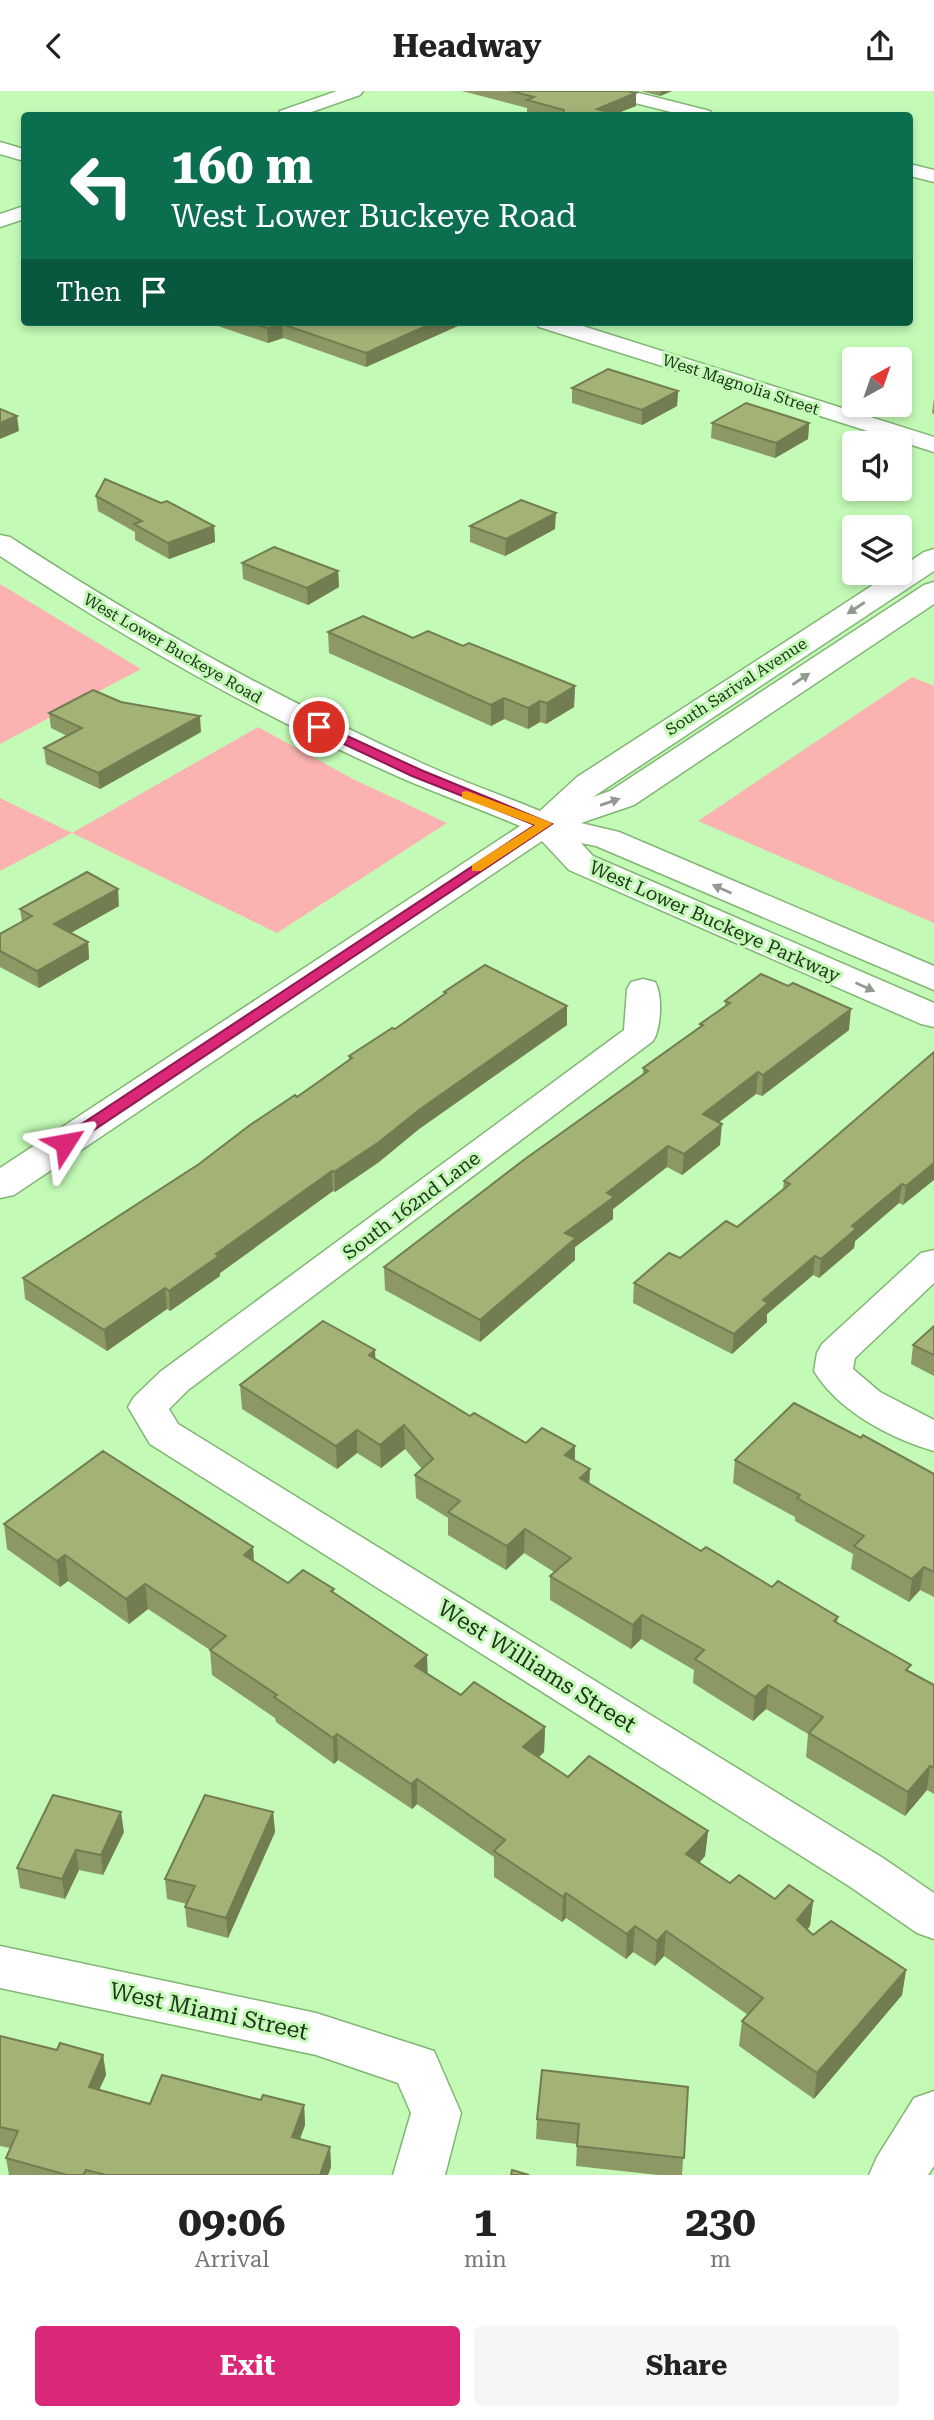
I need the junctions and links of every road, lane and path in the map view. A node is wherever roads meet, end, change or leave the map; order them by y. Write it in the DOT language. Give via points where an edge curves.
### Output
graph roads {
  1 [pos="354,91"];
  2 [pos="609,91"];
  3 [pos="295,112"];
  4 [pos="691,112"];
  5 [pos="0,148"];
  6 [pos="21,154"];
  7 [pos="913,171"];
  8 [pos="934,176"];
  9 [pos="21,213"];
  10 [pos="0,221"];
  11 [pos="560,326"];
  12 [pos="934,445"];
  13 [pos="0,543"];
  14 [pos="934,558"];
  15 [pos="934,591"];
  16 [pos="545,824"];
  17 [pos="934,979"];
  18 [pos="643,989"];
  19 [pos="934,1016"];
  20 [pos="0,1186"];
  21 [pos="934,1262"];
  22 [pos="148,1407"];
  23 [pos="934,1437"];
  24 [pos="934,1919"];
  25 [pos="0,1967"];
  26 [pos="934,2116"];
  27 [pos="419,2175"];
  28 [pos="897,2175"];
  1 -- 3 [label="street"];
  2 -- 4 [label="street"];
  5 -- 6 [label="street"];
  7 -- 8 [label="street"];
  9 -- 10 [label="street"];
  11 -- 12 [label="street, West Magnolia Street"];
  13 -- 16 [label="main road, West Lower Buckeye Road" via="146,635 251,693 417,773"];
  14 -- 16 [label="main road, South Sarival Avenue, one-way" via="588,784"];
  16 -- 15 [label="main road, South Sarival Avenue, one-way" via="622,797"];
  17 -- 16 [label="main road, West Lower Buckeye Parkway, one-way" via="607,839"];
  16 -- 19 [label="main road, West Lower Buckeye Parkway, one-way" via="581,863"];
  16 -- 20 [label="main road, South Sarival Avenue"];
  18 -- 22 [label="street, South 162nd Lane" via="641,1034 174,1381"];
  21 -- 23 [label="street" via="836,1353 833,1371 843,1386 862,1399"];
  22 -- 24 [label="street, West Williams Street" via="164,1434 866,1871"];
  25 -- 27 [label="street, West Miami Street" via="316,2034 416,2067 436,2113"];
  26 -- 28 [label="main road"];
}
